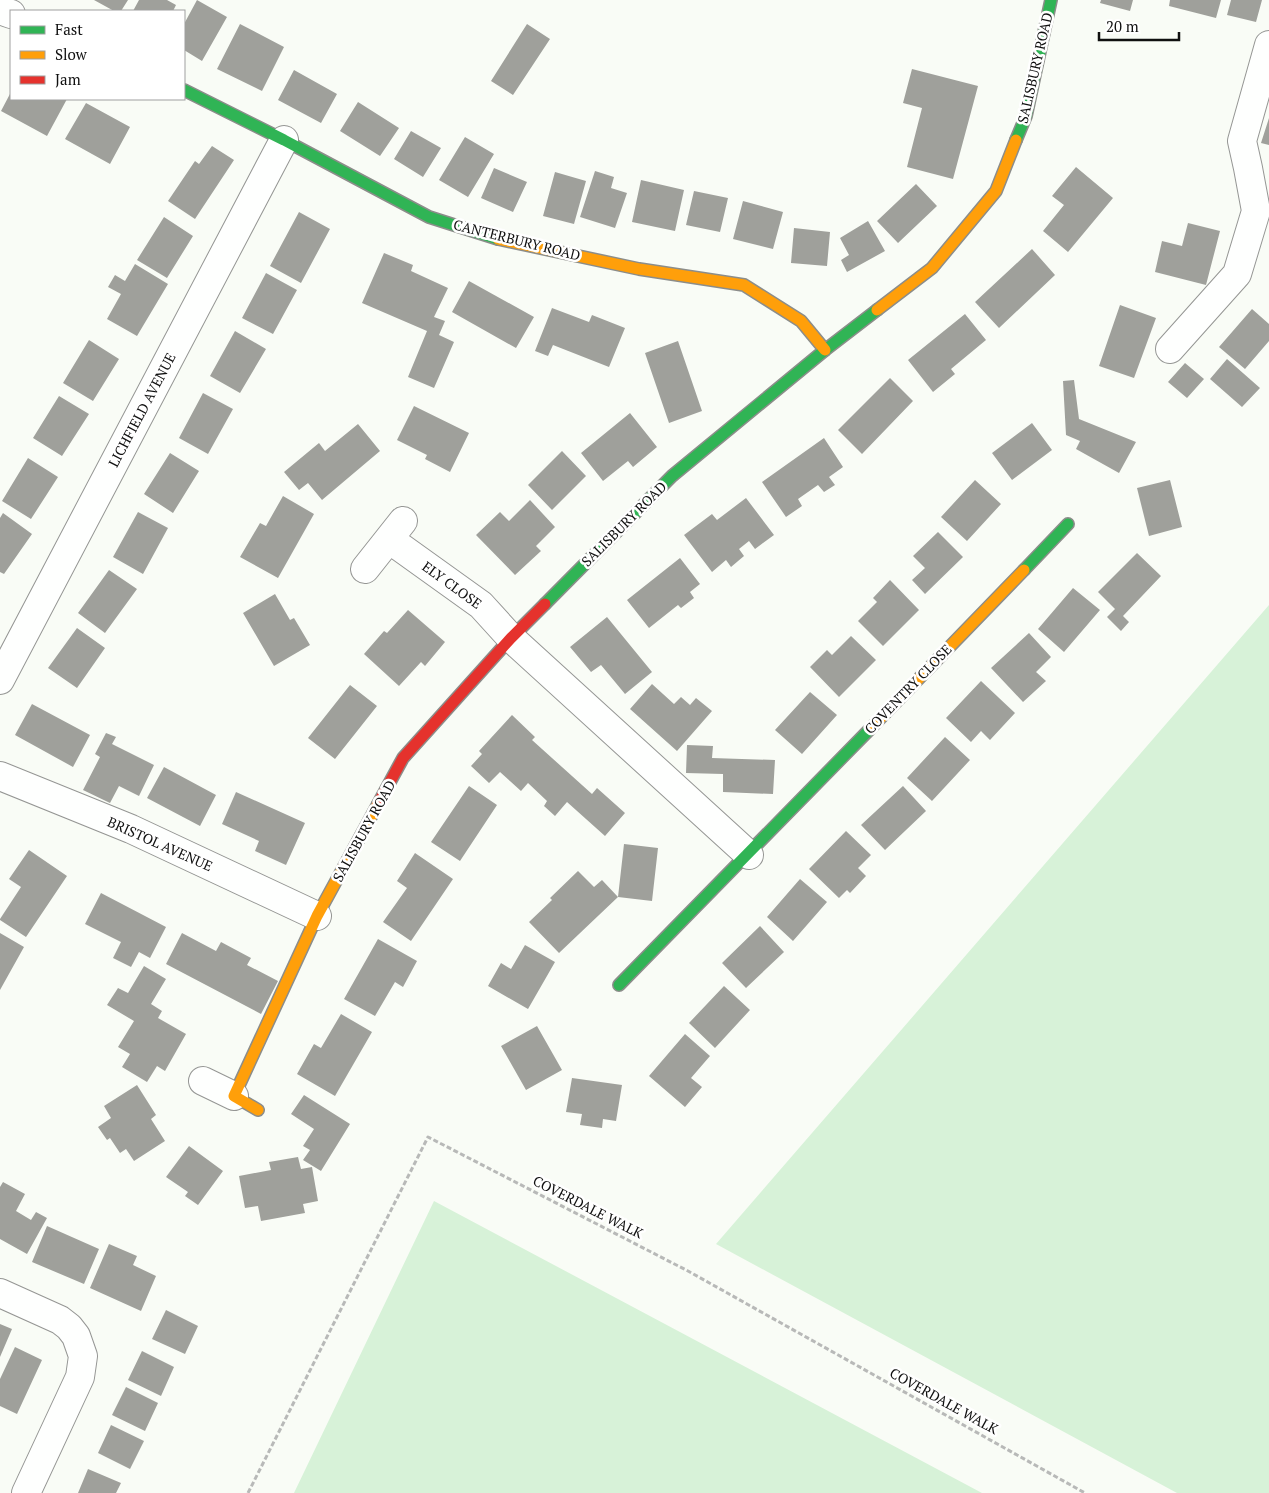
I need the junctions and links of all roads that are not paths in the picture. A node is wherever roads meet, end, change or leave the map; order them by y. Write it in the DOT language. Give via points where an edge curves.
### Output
graph roads {
  1 [pos="1051,0"];
  2 [pos="1269,45"];
  3 [pos="185,90"];
  4 [pos="284,140"];
  5 [pos="825,350"];
  6 [pos="1170,350"];
  7 [pos="1068,524"];
  8 [pos="365,569"];
  9 [pos="511,638"];
  10 [pos="0,680"];
  11 [pos="4,786"];
  12 [pos="749,855"];
  13 [pos="318,916"];
  14 [pos="619,985"];
  15 [pos="203,1081"];
  16 [pos="234,1096"];
  17 [pos="258,1110"];
  18 [pos="0,1293"];
  19 [pos="26,1493"];
  1 -- 5 [label="street, SALISBURY ROAD" via="1026,116 996,191 932,268"];
  2 -- 6 [label="street" via="1242,141 1256,211 1237,274"];
  3 -- 4 [label="street, CANTERBURY ROAD"];
  4 -- 5 [label="street, CANTERBURY ROAD" via="429,217 499,239 639,269 744,285 801,322"];
  4 -- 10 [label="street, LICHFIELD AVENUE"];
  5 -- 9 [label="street, SALISBURY ROAD" via="672,476"];
  7 -- 12 [label="street, COVENTRY CLOSE"];
  8 -- 9 [label="street, ELY CLOSE" via="396,530 481,605"];
  9 -- 12 [label="street"];
  9 -- 13 [label="street, SALISBURY ROAD" via="403,758"];
  11 -- 13 [label="street, BRISTOL AVENUE" via="131,829"];
  12 -- 14 [label="street, COVENTRY CLOSE"];
  13 -- 16 [label="street, SALISBURY ROAD"];
  15 -- 16 [label="street"];
  16 -- 17 [label="street"];
  18 -- 19 [label="street" via="70,1327 83,1356 80,1377"];
}
